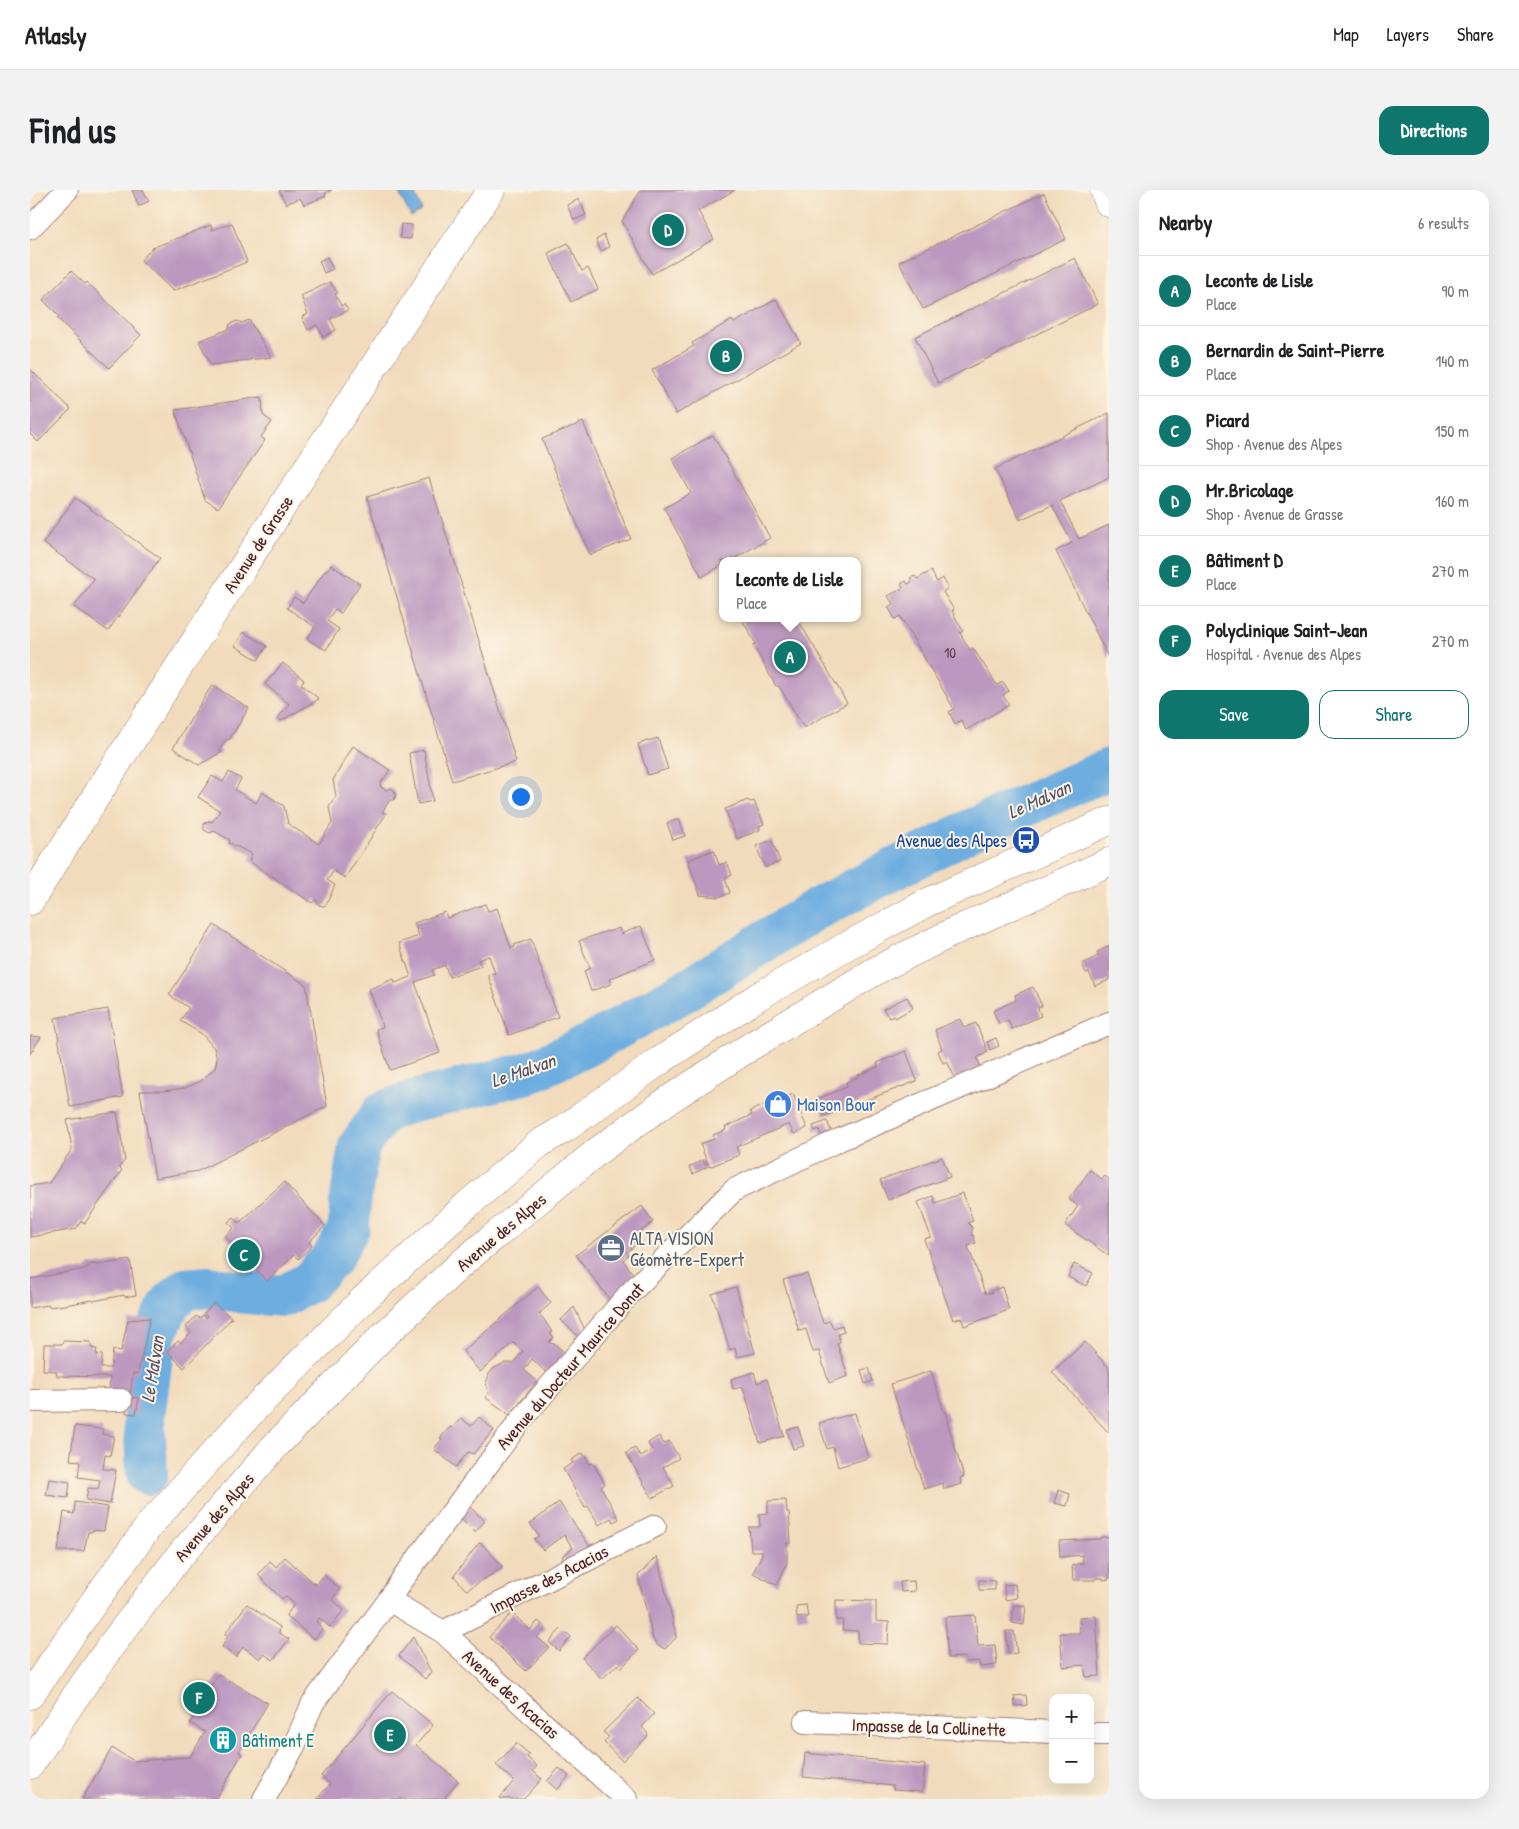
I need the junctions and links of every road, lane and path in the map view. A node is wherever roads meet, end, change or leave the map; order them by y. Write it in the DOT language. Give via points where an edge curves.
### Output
graph roads {
  1 [pos="67,190"];
  2 [pos="491,190"];
  3 [pos="1104,190"];
  4 [pos="1109,202"];
  5 [pos="30,228"];
  6 [pos="1109,821"];
  7 [pos="1109,862"];
  8 [pos="30,901"];
  9 [pos="1109,1023"];
  10 [pos="120,1400"];
  11 [pos="30,1401"];
  12 [pos="655,1526"];
  13 [pos="390,1600"];
  14 [pos="443,1632"];
  15 [pos="30,1695"];
  16 [pos="805,1722"];
  17 [pos="1049,1732"];
  18 [pos="1094,1734"];
  19 [pos="1109,1734"];
  20 [pos="30,1765"];
  21 [pos="264,1799"];
  22 [pos="626,1799"];
  1 -- 5 [label="street"];
  2 -- 8 [label="main road, Avenue de Grasse" via="304,472"];
  3 -- 4 [label="main road"];
  6 -- 15 [label="main road" via="928,902 845,947 751,1002 540,1143 363,1300 240,1424 152,1522"];
  7 -- 20 [label="main road, Avenue des Alpes" via="957,930 878,970 751,1046 599,1150 462,1263 381,1338 275,1446 185,1551 113,1643"];
  9 -- 13 [label="street, Avenue du Docteur Maurice Donat" via="839,1140 734,1190 630,1294 520,1421 400,1581"];
  10 -- 11 [label="street"];
  12 -- 14 [label="street, Impasse des Acacias"];
  13 -- 14 [label="street, Avenue des Acacias"];
  13 -- 21 [label="street, Avenue du Docteur Maurice Donat" via="313,1703 294,1746"];
  14 -- 22 [label="street, Avenue des Acacias"];
  16 -- 17 [label="street, Impasse de la Collinette"];
  18 -- 19 [label="street"];
}
